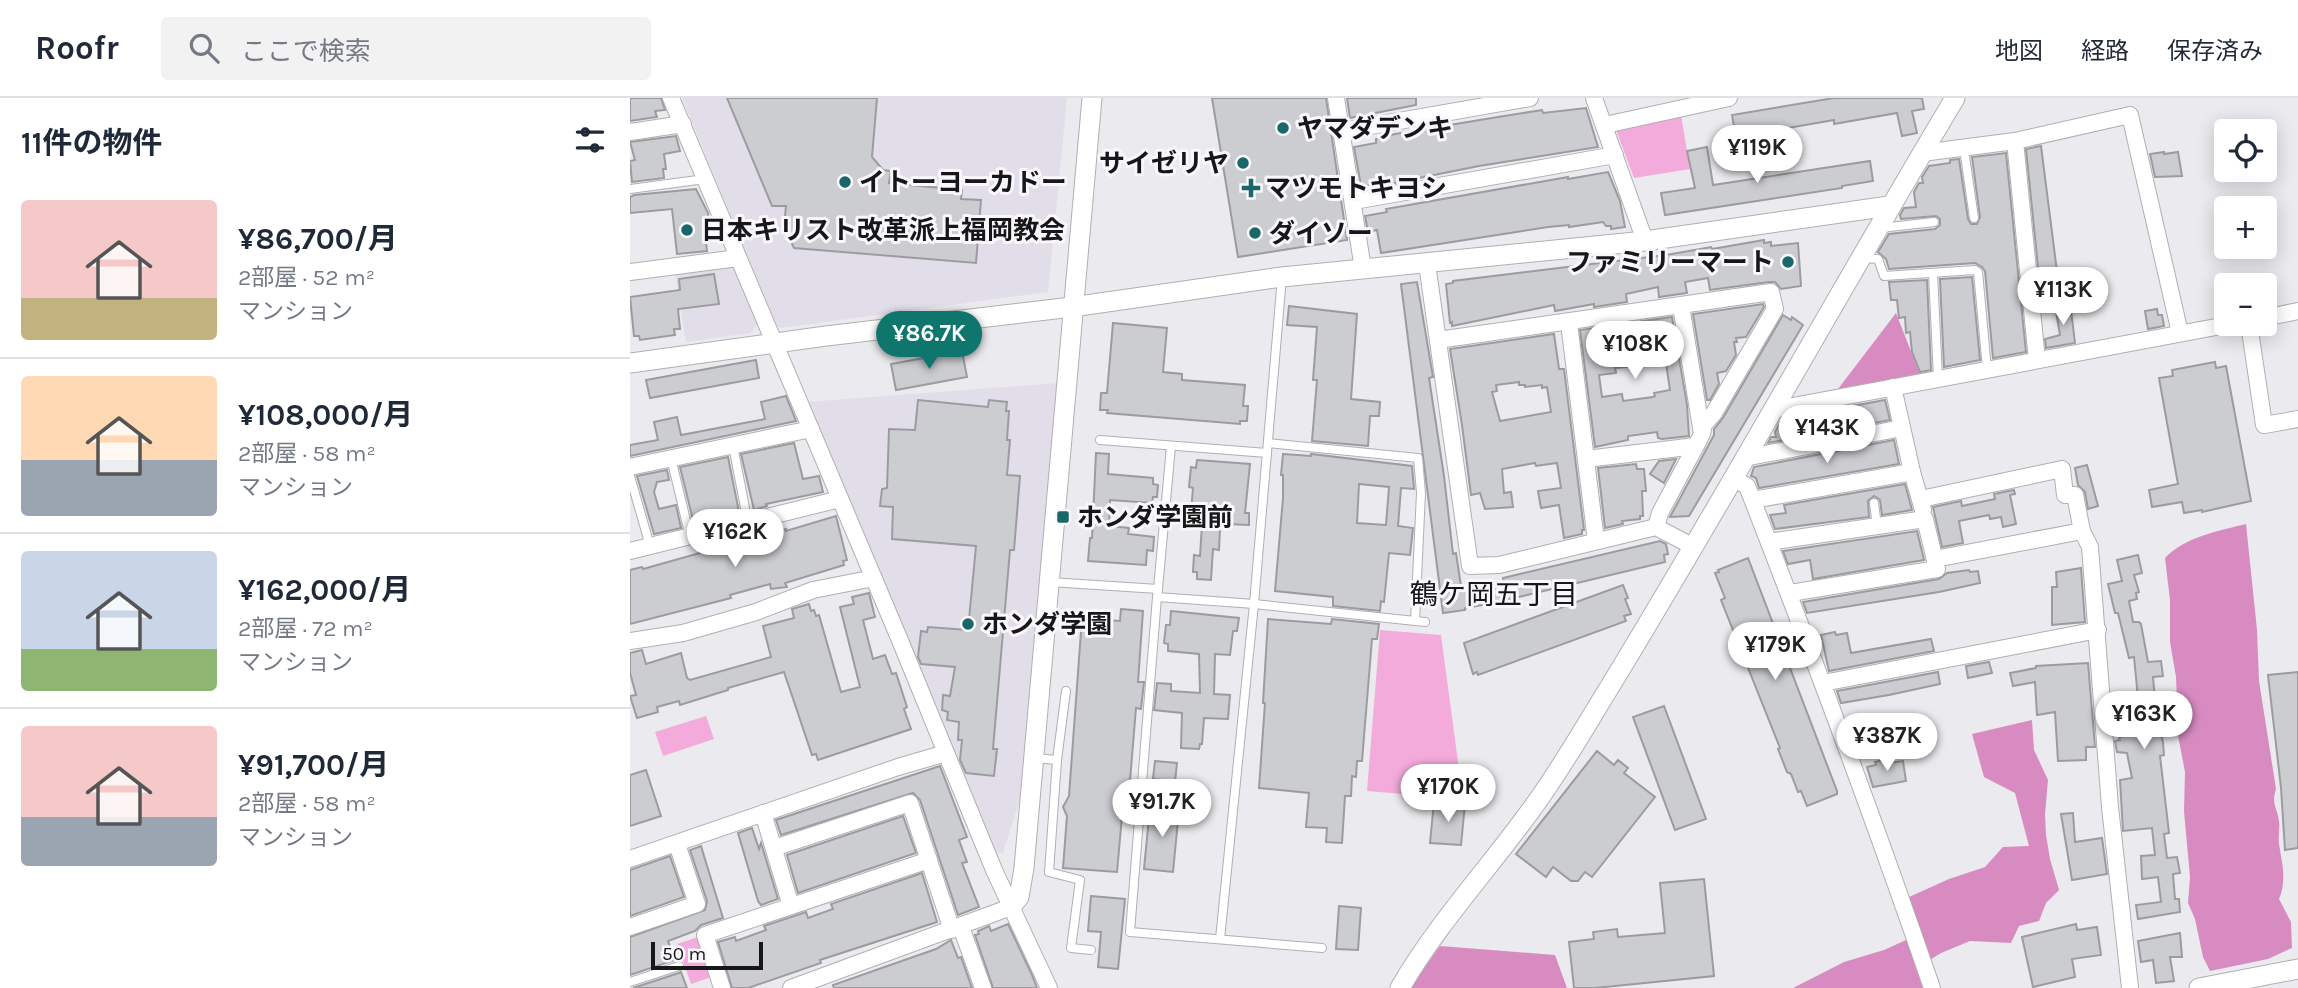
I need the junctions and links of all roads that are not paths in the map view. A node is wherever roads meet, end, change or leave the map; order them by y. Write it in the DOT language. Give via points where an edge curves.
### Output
graph roads {
  1 [pos="671,98"];
  2 [pos="1092,98"];
  3 [pos="1336,98"];
  4 [pos="1530,98"];
  5 [pos="1594,98"];
  6 [pos="1729,98"];
  7 [pos="1955,98"];
  8 [pos="1697,101"];
  9 [pos="682,124"];
  10 [pos="1605,125"];
  11 [pos="1342,131"];
  12 [pos="630,132"];
  13 [pos="2015,141"];
  14 [pos="1964,149"];
  15 [pos="1922,153"];
  16 [pos="1615,155"];
  17 [pos="705,179"];
  18 [pos="630,189"];
  19 [pos="1354,201"];
  20 [pos="1889,206"];
  21 [pos="1974,218"];
  22 [pos="1934,222"];
  23 [pos="1876,228"];
  24 [pos="1645,241"];
  25 [pos="738,258"];
  26 [pos="1859,258"];
  27 [pos="1427,264"];
  28 [pos="1363,269"];
  29 [pos="630,272"];
  30 [pos="1933,273"];
  31 [pos="1282,277"];
  32 [pos="1681,306"];
  33 [pos="1072,307"];
  34 [pos="2298,311"];
  35 [pos="2277,315"];
  36 [pos="1569,323"];
  37 [pos="2214,327"];
  38 [pos="2180,333"];
  39 [pos="2251,336"];
  40 [pos="1438,340"];
  41 [pos="774,345"];
  42 [pos="2037,360"];
  43 [pos="630,363"];
  44 [pos="1987,369"];
  45 [pos="1938,378"];
  46 [pos="1893,387"];
  47 [pos="1772,410"];
  48 [pos="2298,419"];
  49 [pos="1902,428"];
  50 [pos="811,429"];
  51 [pos="1100,440"];
  52 [pos="1699,440"];
  53 [pos="1268,443"];
  54 [pos="733,446"];
  55 [pos="1171,446"];
  56 [pos="1268,453"];
  57 [pos="671,458"];
  58 [pos="1744,458"];
  59 [pos="1586,459"];
  60 [pos="630,467"];
  61 [pos="1912,472"];
  62 [pos="630,476"];
  63 [pos="1732,478"];
  64 [pos="840,499"];
  65 [pos="1922,499"];
  66 [pos="1753,500"];
  67 [pos="1874,503"];
  68 [pos="1925,519"];
  69 [pos="748,523"];
  70 [pos="1877,526"];
  71 [pos="1656,527"];
  72 [pos="2082,531"];
  73 [pos="690,537"];
  74 [pos="1596,541"];
  75 [pos="1769,542"];
  76 [pos="650,546"];
  77 [pos="1692,546"];
  78 [pos="630,551"];
  79 [pos="1935,559"];
  80 [pos="874,579"];
  81 [pos="1050,582"];
  82 [pos="1157,593"];
  83 [pos="1790,593"];
  84 [pos="1254,604"];
  85 [pos="1415,621"];
  86 [pos="1425,622"];
  87 [pos="2098,630"];
  88 [pos="630,641"];
  89 [pos="1823,683"];
  90 [pos="1066,691"];
  91 [pos="946,753"];
  92 [pos="1034,758"];
  93 [pos="1058,760"];
  94 [pos="763,813"];
  95 [pos="677,844"];
  96 [pos="774,848"];
  97 [pos="630,859"];
  98 [pos="929,860"];
  99 [pos="1024,868"];
  100 [pos="994,870"];
  101 [pos="790,906"];
  102 [pos="1011,907"];
  103 [pos="630,927"];
  104 [pos="957,928"];
  105 [pos="1220,939"];
  106 [pos="1322,948"];
  107 [pos="1091,950"];
  108 [pos="679,966"];
  109 [pos="2298,969"];
  110 [pos="630,982"];
  111 [pos="722,988"];
  112 [pos="791,988"];
  113 [pos="983,988"];
  114 [pos="1049,988"];
  115 [pos="1400,988"];
  116 [pos="1933,988"];
  117 [pos="2130,988"];
  118 [pos="2199,988"];
  1 -- 9 [label="street"];
  2 -- 33 [label="street"];
  3 -- 11 [label="street"];
  4 -- 11 [label="street"];
  5 -- 10 [label="street"];
  6 -- 8 [label="street"];
  7 -- 15 [label="street"];
  8 -- 10 [label="street"];
  9 -- 12 [label="street"];
  9 -- 17 [label="street"];
  10 -- 16 [label="street"];
  11 -- 19 [label="street"];
  13 -- 14 [label="street"];
  13 -- 38 [label="street" via="2130,115"];
  13 -- 42 [label="street"];
  14 -- 15 [label="street"];
  14 -- 21 [label="lane"];
  15 -- 20 [label="street"];
  16 -- 19 [label="street"];
  16 -- 24 [label="street"];
  17 -- 18 [label="lane"];
  17 -- 25 [label="street"];
  19 -- 28 [label="street"];
  20 -- 23 [label="street"];
  20 -- 24 [label="street"];
  22 -- 23 [label="lane"];
  23 -- 26 [label="street"];
  24 -- 27 [label="street"];
  25 -- 29 [label="street"];
  25 -- 41 [label="street"];
  26 -- 30 [label="lane" via="1878,259 1884,276"];
  26 -- 47 [label="street"];
  27 -- 28 [label="street"];
  27 -- 40 [label="street"];
  28 -- 31 [label="street"];
  30 -- 44 [label="lane" via="1978,272"];
  30 -- 45 [label="lane"];
  31 -- 33 [label="street"];
  31 -- 53 [label="lane"];
  32 -- 36 [label="street"];
  32 -- 52 [label="street"];
  32 -- 52 [label="street" via="1771,292 1775,309 1704,424"];
  33 -- 41 [label="street"];
  33 -- 81 [label="street"];
  34 -- 35 [label="street"];
  36 -- 40 [label="street"];
  36 -- 59 [label="street"];
  37 -- 38 [label="street"];
  38 -- 42 [label="street"];
  39 -- 48 [label="street" via="2264,425"];
  40 -- 74 [label="street" via="1470,566 1499,565"];
  41 -- 43 [label="street"];
  41 -- 50 [label="street"];
  42 -- 44 [label="street"];
  44 -- 45 [label="street"];
  45 -- 46 [label="street"];
  46 -- 47 [label="street"];
  46 -- 49 [label="street"];
  47 -- 58 [label="street"];
  49 -- 58 [label="street"];
  49 -- 61 [label="street"];
  50 -- 54 [label="street"];
  50 -- 64 [label="street"];
  51 -- 55 [label="lane"];
  52 -- 59 [label="street"];
  52 -- 71 [label="street"];
  53 -- 56 [label="lane"];
  53 -- 85 [label="lane" via="1418,458 1421,493"];
  54 -- 57 [label="street"];
  54 -- 69 [label="lane"];
  55 -- 56 [label="lane"];
  55 -- 82 [label="lane"];
  56 -- 84 [label="lane"];
  57 -- 60 [label="street"];
  57 -- 73 [label="lane"];
  58 -- 63 [label="street"];
  59 -- 74 [label="street"];
  61 -- 65 [label="street"];
  61 -- 66 [label="street"];
  62 -- 76 [label="lane"];
  63 -- 66 [label="street" via="1747,486"];
  63 -- 77 [label="street"];
  64 -- 69 [label="street"];
  64 -- 80 [label="street"];
  65 -- 68 [label="street"];
  65 -- 72 [label="street" via="2062,469 2065,495 2075,495"];
  66 -- 75 [label="street"];
  67 -- 70 [label="lane"];
  68 -- 70 [label="street"];
  68 -- 79 [label="street"];
  69 -- 73 [label="street"];
  70 -- 75 [label="street"];
  71 -- 74 [label="street"];
  71 -- 77 [label="street"];
  72 -- 79 [label="street"];
  72 -- 87 [label="street" via="2090,547"];
  73 -- 76 [label="street"];
  75 -- 83 [label="street"];
  76 -- 78 [label="street"];
  77 -- 115 [label="street" via="1540,797"];
  79 -- 83 [label="street" via="1937,569"];
  80 -- 88 [label="street" via="813,590 683,633"];
  80 -- 91 [label="street"];
  81 -- 82 [label="lane"];
  81 -- 92 [label="street"];
  82 -- 84 [label="lane"];
  82 -- 105 [label="lane" via="1130,932"];
  83 -- 89 [label="street"];
  84 -- 85 [label="lane"];
  84 -- 105 [label="lane"];
  85 -- 86 [label="lane"];
  87 -- 89 [label="street"];
  87 -- 117 [label="street" via="2110,807"];
  89 -- 116 [label="street"];
  90 -- 93 [label="lane"];
  91 -- 94 [label="street"];
  91 -- 100 [label="street"];
  92 -- 93 [label="lane"];
  92 -- 99 [label="street"];
  93 -- 107 [label="lane" via="1049,872 1080,880 1071,948"];
  94 -- 95 [label="street"];
  94 -- 96 [label="street"];
  95 -- 97 [label="street"];
  95 -- 103 [label="street" via="697,904"];
  96 -- 98 [label="street" via="910,803"];
  96 -- 101 [label="street"];
  98 -- 101 [label="street"];
  98 -- 104 [label="street"];
  99 -- 100 [label="street" via="1006,873"];
  99 -- 102 [label="street" via="1017,902"];
  100 -- 102 [label="street"];
  101 -- 111 [label="street" via="705,935"];
  102 -- 104 [label="street"];
  102 -- 114 [label="street"];
  104 -- 112 [label="street"];
  104 -- 113 [label="street"];
  105 -- 106 [label="lane"];
  108 -- 110 [label="lane"];
  109 -- 118 [label="street"];
}
